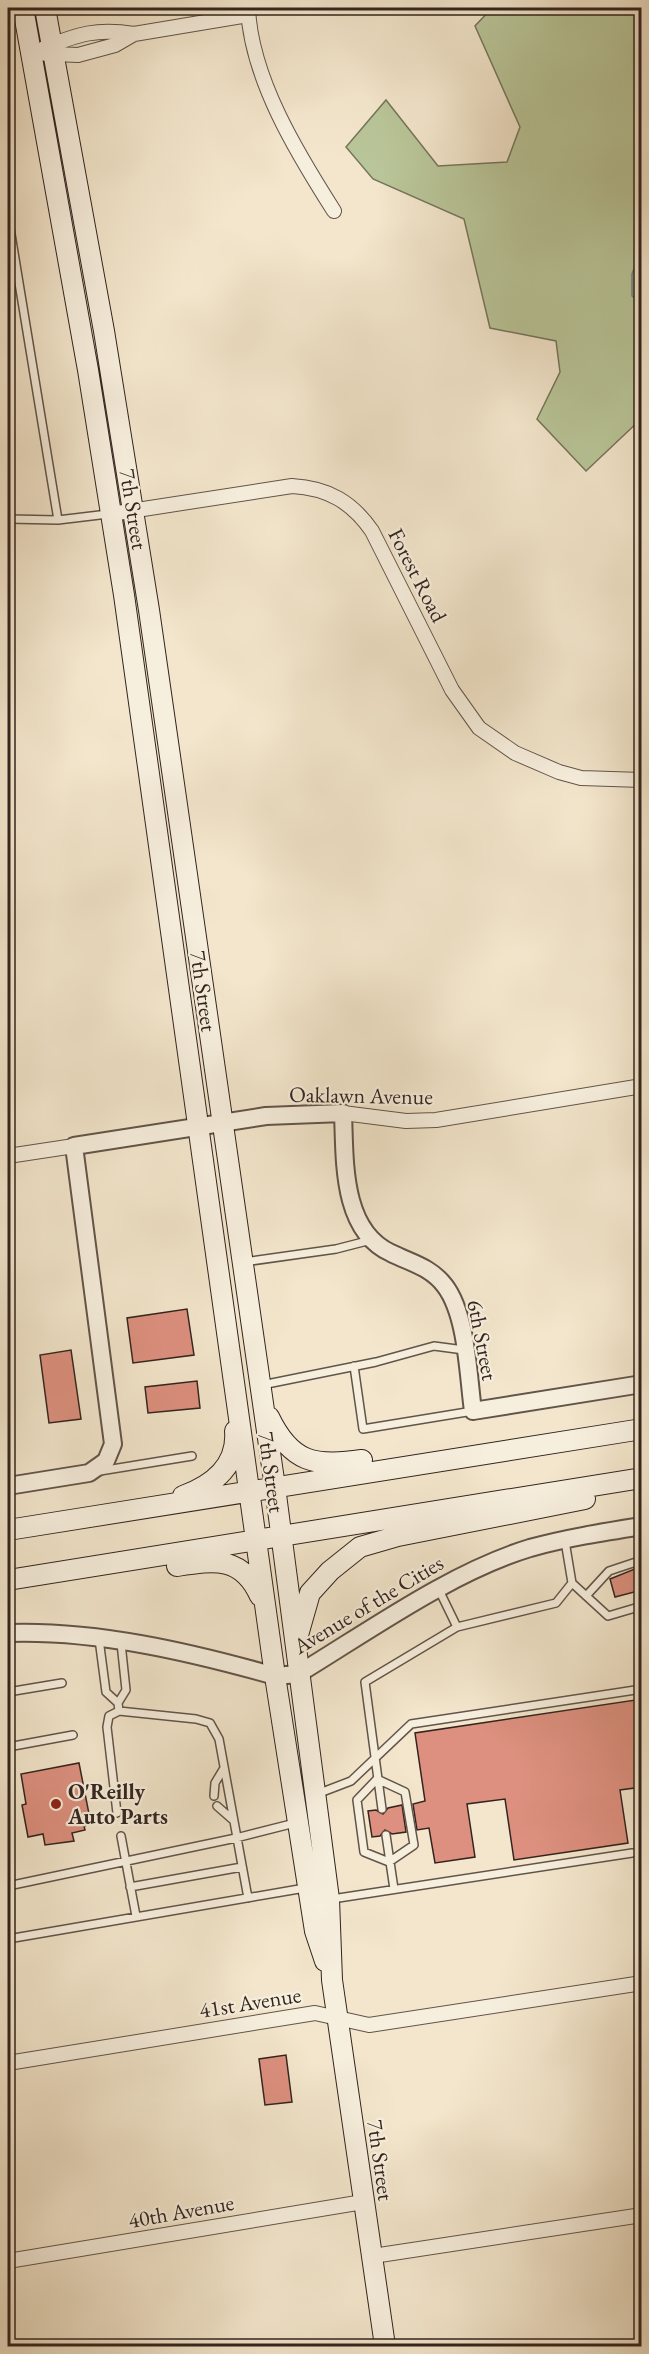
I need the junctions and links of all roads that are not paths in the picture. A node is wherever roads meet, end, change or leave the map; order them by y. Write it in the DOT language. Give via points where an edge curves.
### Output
graph roads {
  1 [pos="23,8"];
  2 [pos="45,8"];
  3 [pos="248,11"];
  4 [pos="134,34"];
  5 [pos="54,49"];
  6 [pos="31,53"];
  7 [pos="334,211"];
  8 [pos="8,216"];
  9 [pos="133,510"];
  10 [pos="111,514"];
  11 [pos="8,519"];
  12 [pos="58,520"];
  13 [pos="642,780"];
  14 [pos="642,1086"];
  15 [pos="343,1113"];
  16 [pos="222,1122"];
  17 [pos="199,1127"];
  18 [pos="74,1146"];
  19 [pos="8,1156"];
  20 [pos="371,1240"];
  21 [pos="242,1262"];
  22 [pos="464,1350"];
  23 [pos="232,1366"];
  24 [pos="354,1366"];
  25 [pos="642,1384"];
  26 [pos="260,1385"];
  27 [pos="263,1405"];
  28 [pos="473,1411"];
  29 [pos="642,1429"];
  30 [pos="576,1439"];
  31 [pos="192,1456"];
  32 [pos="89,1473"];
  33 [pos="642,1478"];
  34 [pos="642,1485"];
  35 [pos="8,1486"];
  36 [pos="275,1487"];
  37 [pos="251,1491"];
  38 [pos="153,1507"];
  39 [pos="642,1526"];
  40 [pos="8,1530"];
  41 [pos="281,1535"];
  42 [pos="257,1540"];
  43 [pos="565,1540"];
  44 [pos="642,1560"];
  45 [pos="8,1580"];
  46 [pos="572,1583"];
  47 [pos="8,1588"];
  48 [pos="439,1590"];
  49 [pos="586,1596"];
  50 [pos="642,1606"];
  51 [pos="267,1614"];
  52 [pos="457,1627"];
  53 [pos="8,1633"];
  54 [pos="98,1639"];
  55 [pos="121,1642"];
  56 [pos="295,1652"];
  57 [pos="298,1674"];
  58 [pos="275,1676"];
  59 [pos="62,1683"];
  60 [pos="642,1689"];
  61 [pos="8,1692"];
  62 [pos="118,1707"];
  63 [pos="73,1735"];
  64 [pos="8,1747"];
  65 [pos="374,1759"];
  66 [pos="224,1767"];
  67 [pos="377,1779"];
  68 [pos="315,1795"];
  69 [pos="214,1796"];
  70 [pos="216,1806"];
  71 [pos="382,1809"];
  72 [pos="117,1814"];
  73 [pos="233,1820"];
  74 [pos="298,1822"];
  75 [pos="386,1835"];
  76 [pos="121,1836"];
  77 [pos="236,1838"];
  78 [pos="632,1853"];
  79 [pos="126,1861"];
  80 [pos="389,1862"];
  81 [pos="242,1867"];
  82 [pos="8,1886"];
  83 [pos="130,1887"];
  84 [pos="308,1888"];
  85 [pos="394,1889"];
  86 [pos="248,1898"];
  87 [pos="329,1899"];
  88 [pos="136,1916"];
  89 [pos="8,1939"];
  90 [pos="332,1980"];
  91 [pos="642,1983"];
  92 [pos="337,2018"];
  93 [pos="8,2063"];
  94 [pos="363,2202"];
  95 [pos="642,2215"];
  96 [pos="373,2256"];
  97 [pos="8,2261"];
  98 [pos="385,2346"];
  1 -- 6 [label="main road, 7th Street"];
  2 -- 5 [label="main road, 7th Street"];
  3 -- 4 [label="street"];
  3 -- 7 [label="street" via="270,92 294,144"];
  4 -- 5 [label="street" via="115,45 78,55"];
  4 -- 5 [label="street" via="108,30 77,34"];
  5 -- 6 [label="street"];
  5 -- 9 [label="main road, 7th Street"];
  6 -- 10 [label="main road, 7th Street"];
  8 -- 12 [label="lane"];
  9 -- 10 [label="street, Forest Road"];
  9 -- 13 [label="street, Forest Road" via="292,486 337,496 372,531 452,690 479,728 515,753 559,772 581,778"];
  9 -- 16 [label="main road, 7th Street"];
  10 -- 12 [label="lane"];
  10 -- 17 [label="main road, 7th Street"];
  11 -- 12 [label="lane"];
  14 -- 15 [label="street, Oaklawn Avenue" via="436,1120 406,1121"];
  15 -- 16 [label="street, Oaklawn Avenue"];
  15 -- 20 [label="street, 6th Street" via="349,1186 357,1220"];
  16 -- 17 [label="street, Oaklawn Avenue"];
  16 -- 21 [label="main road, 7th Street"];
  17 -- 18 [label="street, Oaklawn Avenue"];
  17 -- 23 [label="main road, 7th Street"];
  18 -- 19 [label="street, Oaklawn Avenue"];
  18 -- 32 [label="street" via="114,1436 106,1461"];
  20 -- 21 [label="lane"];
  20 -- 22 [label="street, 6th Street" via="426,1268 446,1287 458,1308"];
  21 -- 26 [label="main road, 7th Street"];
  22 -- 24 [label="lane" via="434,1346"];
  22 -- 28 [label="street, 6th Street"];
  23 -- 37 [label="main road, 7th Street"];
  23 -- 38 [label="main road" via="236,1438 224,1473 197,1490"];
  24 -- 26 [label="lane"];
  24 -- 28 [label="lane" via="363,1429"];
  25 -- 28 [label="street"];
  26 -- 27 [label="main road, 7th Street"];
  27 -- 30 [label="main road" via="284,1445 305,1459 327,1464 455,1445"];
  27 -- 36 [label="main road, 7th Street"];
  29 -- 30 [label="main road"];
  30 -- 36 [label="main road"];
  31 -- 32 [label="lane"];
  32 -- 35 [label="street"];
  33 -- 41 [label="main road"];
  34 -- 56 [label="main road" via="360,1547 325,1575 310,1593"];
  36 -- 37 [label="main road"];
  36 -- 41 [label="main road, 7th Street"];
  37 -- 38 [label="main road"];
  37 -- 42 [label="main road, 7th Street"];
  38 -- 40 [label="main road"];
  39 -- 43 [label="street, Avenue of the Cities"];
  41 -- 42 [label="main road"];
  41 -- 56 [label="main road, 7th Street"];
  42 -- 45 [label="main road"];
  42 -- 51 [label="main road, 7th Street"];
  43 -- 46 [label="lane"];
  43 -- 48 [label="street, Avenue of the Cities" via="505,1557"];
  44 -- 49 [label="lane" via="609,1570"];
  46 -- 49 [label="lane"];
  46 -- 52 [label="lane" via="556,1603"];
  47 -- 51 [label="main road" via="68,1584 216,1563 237,1568 252,1578"];
  48 -- 52 [label="lane"];
  48 -- 57 [label="street, Avenue of the Cities"];
  49 -- 50 [label="lane" via="608,1616"];
  51 -- 58 [label="main road, 7th Street"];
  52 -- 65 [label="lane" via="365,1682"];
  53 -- 54 [label="street, Avenue of the Cities"];
  54 -- 55 [label="street, Avenue of the Cities"];
  54 -- 62 [label="lane" via="106,1692"];
  55 -- 58 [label="street, Avenue of the Cities"];
  55 -- 62 [label="lane" via="126,1689"];
  56 -- 57 [label="main road, 7th Street"];
  57 -- 58 [label="street, Avenue of the Cities"];
  57 -- 68 [label="main road, 7th Street"];
  58 -- 74 [label="main road, 7th Street"];
  59 -- 61 [label="lane"];
  60 -- 65 [label="lane" via="411,1724"];
  62 -- 66 [label="lane" via="210,1723 219,1739"];
  62 -- 72 [label="lane" via="109,1716 107,1727"];
  63 -- 64 [label="lane"];
  65 -- 67 [label="lane"];
  65 -- 68 [label="lane" via="351,1781"];
  66 -- 69 [label="lane" via="214,1783"];
  66 -- 73 [label="lane"];
  67 -- 71 [label="lane"];
  67 -- 80 [label="lane" via="357,1800 364,1852"];
  67 -- 80 [label="lane" via="405,1792 414,1845"];
  68 -- 87 [label="main road, 7th Street"];
  70 -- 73 [label="lane"];
  73 -- 77 [label="lane"];
  74 -- 77 [label="lane"];
  74 -- 84 [label="main road, 7th Street"];
  75 -- 80 [label="lane"];
  76 -- 79 [label="lane"];
  77 -- 79 [label="lane"];
  77 -- 81 [label="lane"];
  78 -- 85 [label="lane"];
  79 -- 82 [label="lane"];
  79 -- 83 [label="lane"];
  80 -- 85 [label="lane"];
  81 -- 83 [label="lane"];
  81 -- 86 [label="lane"];
  83 -- 88 [label="lane"];
  84 -- 86 [label="lane"];
  84 -- 90 [label="main road, 7th Street" via="315,1931"];
  85 -- 87 [label="lane"];
  86 -- 88 [label="lane"];
  87 -- 90 [label="main road, 7th Street"];
  88 -- 89 [label="lane"];
  90 -- 92 [label="main road, 7th Street"];
  91 -- 92 [label="street, 41st Avenue" via="369,2025"];
  92 -- 93 [label="street, 41st Avenue" via="315,2013"];
  92 -- 94 [label="main road, 7th Street"];
  94 -- 96 [label="main road, 7th Street"];
  94 -- 97 [label="street, 40th Avenue"];
  95 -- 96 [label="street"];
  96 -- 98 [label="main road, 7th Street"];
}
